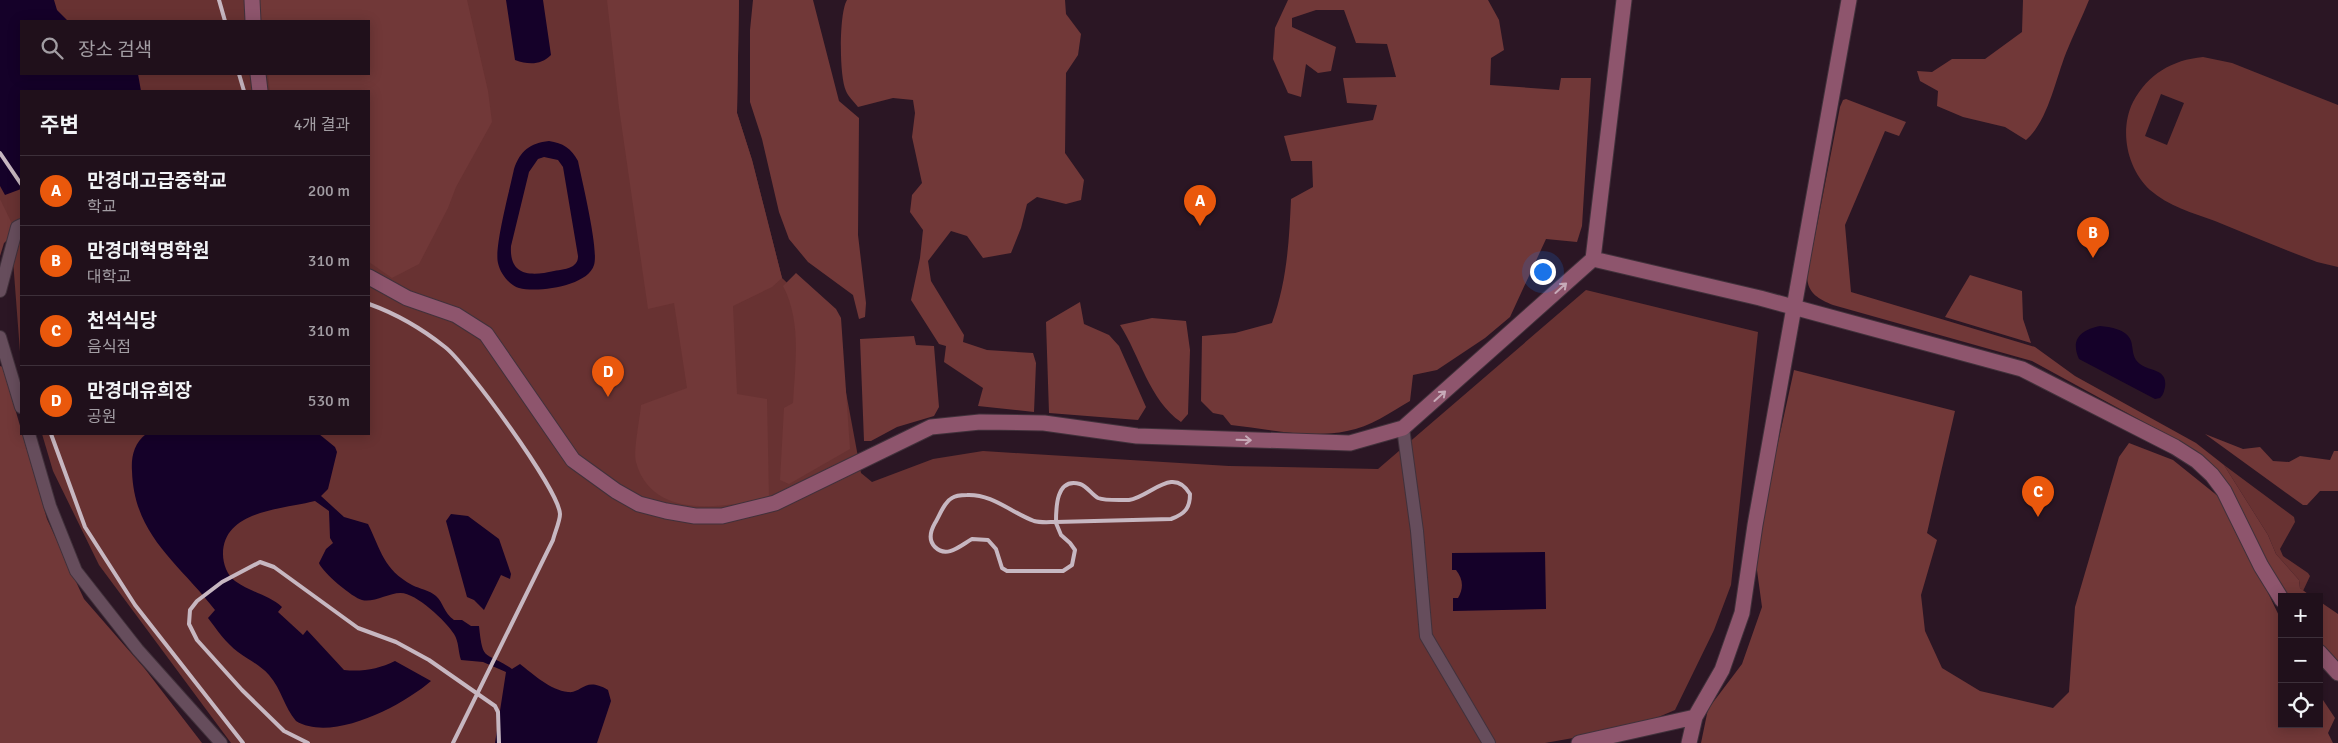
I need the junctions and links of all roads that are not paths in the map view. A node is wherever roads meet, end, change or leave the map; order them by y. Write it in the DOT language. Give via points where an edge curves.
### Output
graph roads {
  1 [pos="252,0"];
  2 [pos="1624,0"];
  3 [pos="1849,0"];
  4 [pos="253,20"];
  5 [pos="258,75"];
  6 [pos="260,90"];
  7 [pos="20,226"];
  8 [pos="1593,259"];
  9 [pos="370,278"];
  10 [pos="0,291"];
  11 [pos="1793,309"];
  12 [pos="0,337"];
  13 [pos="20,404"];
  14 [pos="1403,428"];
  15 [pos="29,435"];
  16 [pos="2278,594"];
  17 [pos="2323,656"];
  18 [pos="2338,673"];
  19 [pos="1695,717"];
  20 [pos="1609,741"];
  21 [pos="221,743"];
  22 [pos="1489,743"];
  23 [pos="1578,743"];
  24 [pos="1689,743"];
  1 -- 4 [label="street"];
  2 -- 8 [label="street"];
  3 -- 11 [label="street"];
  5 -- 6 [label="street"];
  7 -- 10 [label="street"];
  8 -- 11 [label="street" via="1760,298"];
  14 -- 8 [label="street, one-way"];
  9 -- 14 [label="street, one-way" via="407,298 456,315 486,334 573,460 639,504 694,516 722,516 775,503 931,427 980,422 1044,424 1137,436 1350,442"];
  11 -- 16 [label="street" via="2022,369 2175,447 2197,461 2224,491"];
  11 -- 19 [label="street" via="1742,613 1722,670"];
  12 -- 13 [label="street"];
  14 -- 22 [label="street" via="1417,531 1426,636"];
  15 -- 21 [label="street" via="50,506 76,570 138,650"];
  17 -- 18 [label="street"];
  19 -- 20 [label="street"];
  19 -- 24 [label="street"];
  20 -- 23 [label="street"];
}
